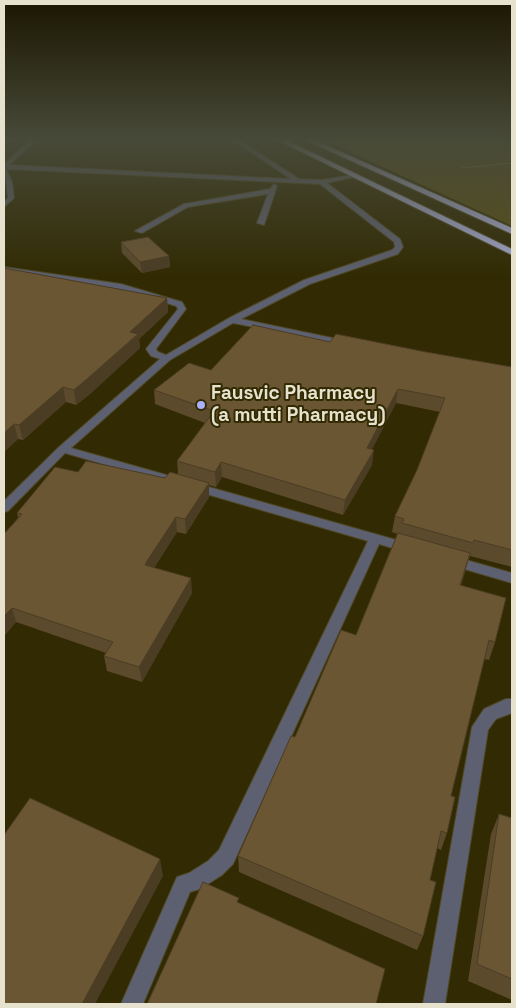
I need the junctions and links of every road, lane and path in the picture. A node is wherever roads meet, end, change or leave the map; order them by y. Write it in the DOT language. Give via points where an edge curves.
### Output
graph roads {
  1 [pos="10,186"];
  2 [pos="274,186"];
  3 [pos="327,186"];
  4 [pos="378,186"];
  5 [pos="410,186"];
  6 [pos="272,191"];
  7 [pos="4,205"];
  8 [pos="261,223"];
  9 [pos="139,231"];
  10 [pos="512,232"];
  11 [pos="512,252"];
  12 [pos="4,269"];
  13 [pos="232,320"];
  14 [pos="359,347"];
  15 [pos="167,358"];
  16 [pos="63,449"];
  17 [pos="4,508"];
  18 [pos="375,539"];
  19 [pos="421,552"];
  20 [pos="439,557"];
  21 [pos="512,578"];
  22 [pos="512,706"];
  23 [pos="132,1004"];
  24 [pos="434,1004"];
  1 -- 7 [label="street" via="11,198"];
  2 -- 6 [label="street"];
  3 -- 13 [label="street" via="397,241 399,247 394,252 306,282"];
  4 -- 11 [label="highway"];
  5 -- 10 [label="highway"];
  6 -- 8 [label="street"];
  6 -- 9 [label="street" via="186,205"];
  12 -- 15 [label="street" via="96,282 179,304 182,309 152,349 154,354"];
  13 -- 14 [label="street"];
  13 -- 15 [label="street"];
  15 -- 16 [label="street"];
  16 -- 17 [label="street"];
  16 -- 18 [label="street"];
  18 -- 19 [label="street"];
  18 -- 23 [label="street" via="226,857 215,868 184,884"];
  20 -- 21 [label="street"];
  22 -- 24 [label="street" via="490,714 480,727"];
}
